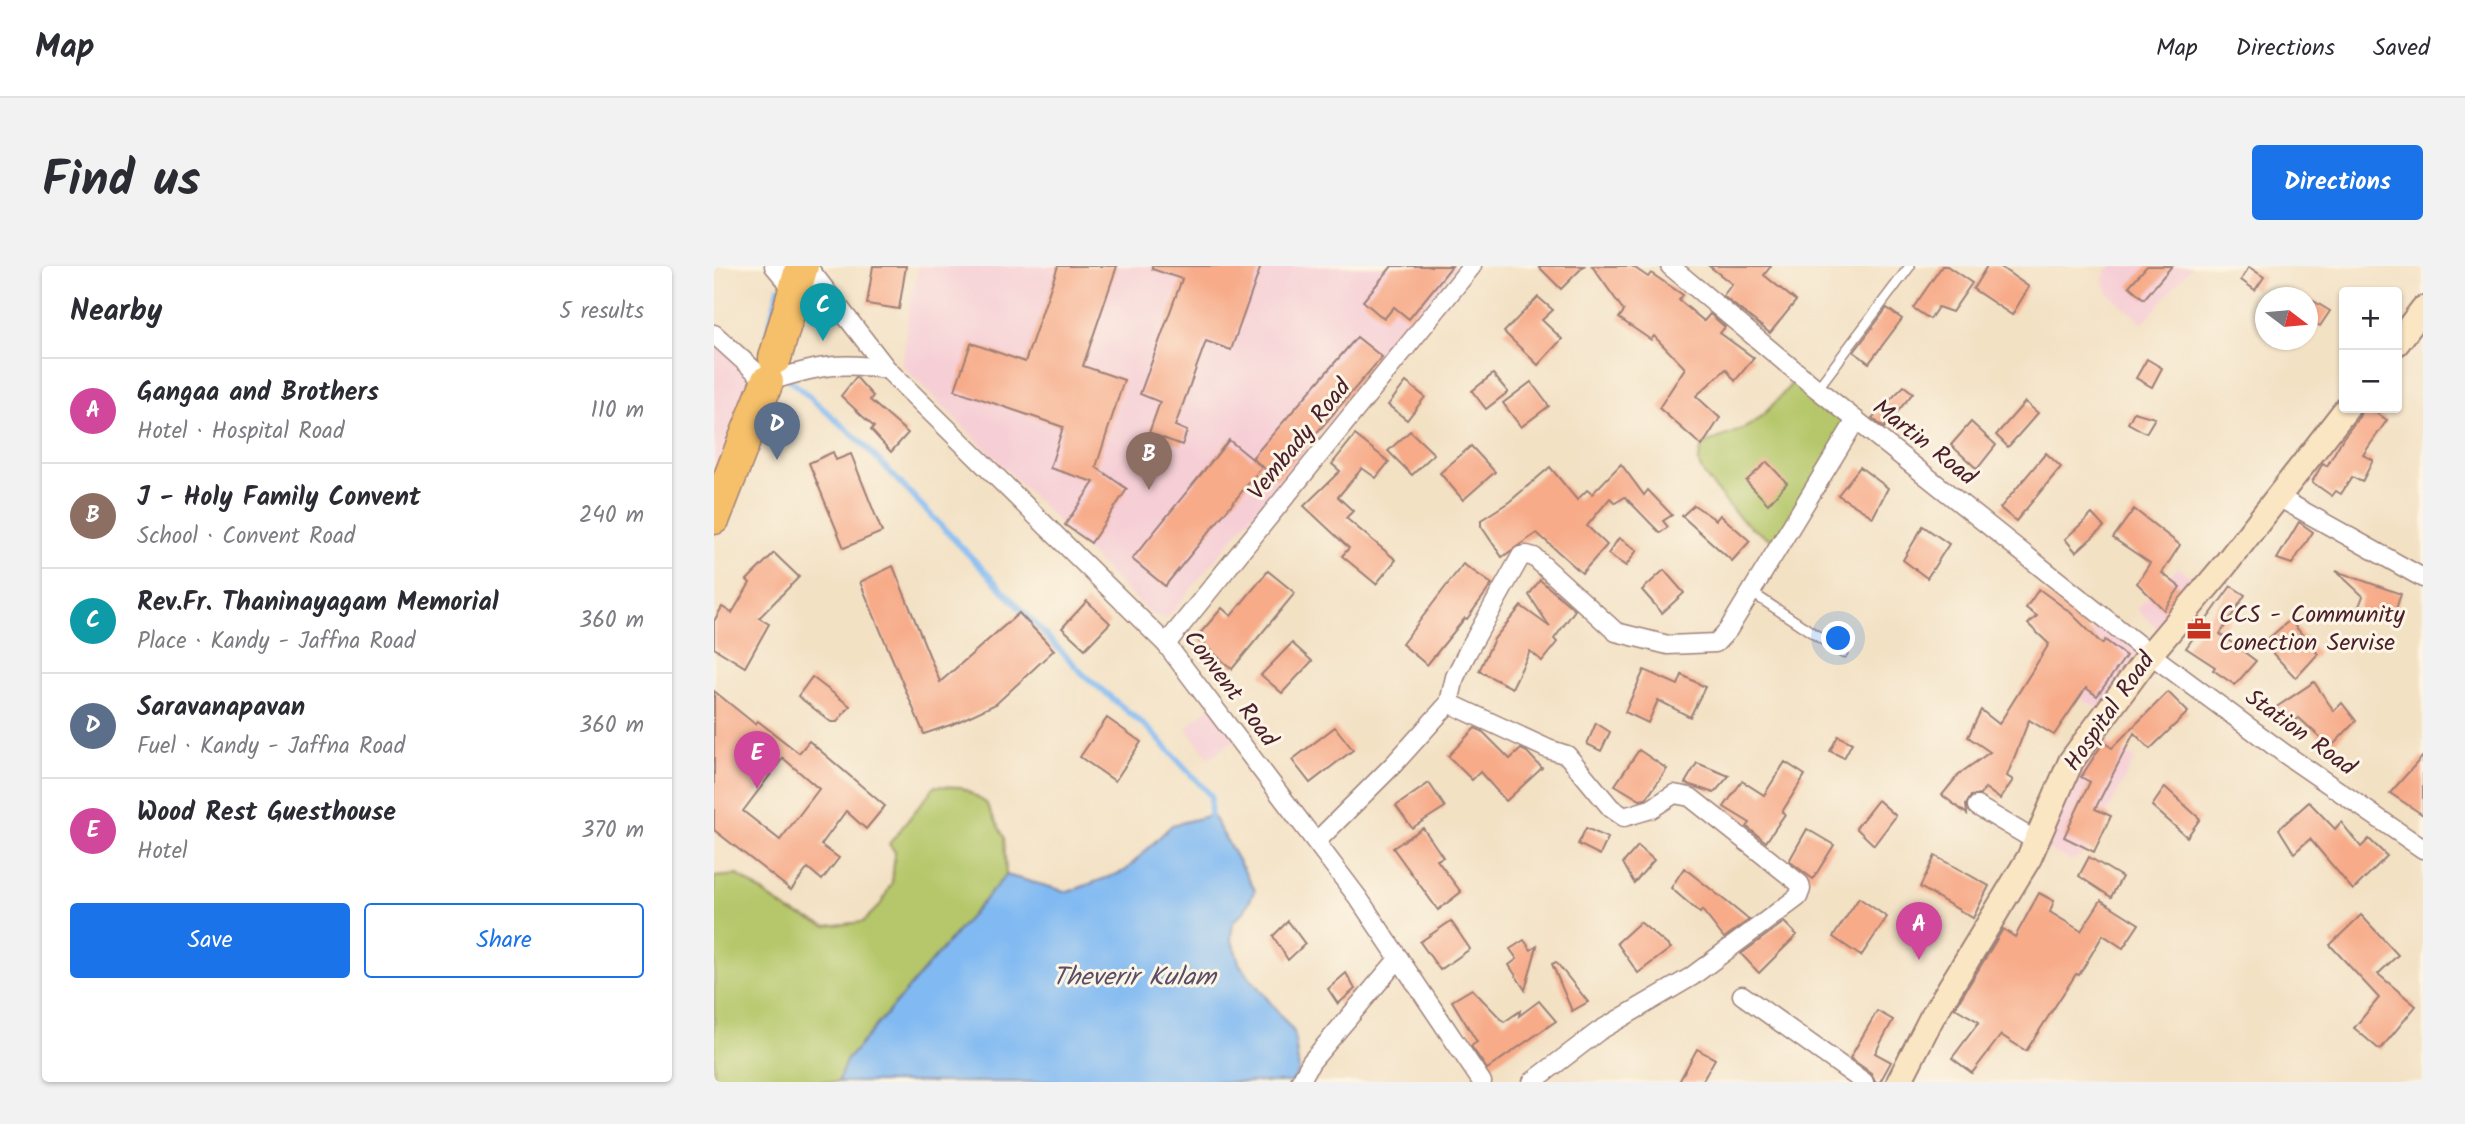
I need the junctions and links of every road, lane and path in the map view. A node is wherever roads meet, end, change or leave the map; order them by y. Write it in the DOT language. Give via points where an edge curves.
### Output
graph roads {
  1 [pos="774,266"];
  2 [pos="1472,266"];
  3 [pos="1670,266"];
  4 [pos="1910,266"];
  5 [pos="801,274"];
  6 [pos="2423,309"];
  7 [pos="714,334"];
  8 [pos="2402,336"];
  9 [pos="887,369"];
  10 [pos="771,370"];
  11 [pos="1817,389"];
  12 [pos="2343,413"];
  13 [pos="1856,420"];
  14 [pos="2278,497"];
  15 [pos="714,518"];
  16 [pos="2423,578"];
  17 [pos="1751,592"];
  18 [pos="1166,644"];
  19 [pos="1843,653"];
  20 [pos="2150,654"];
  21 [pos="1450,703"];
  22 [pos="1977,806"];
  23 [pos="2036,841"];
  24 [pos="1316,842"];
  25 [pos="2423,849"];
  26 [pos="1399,958"];
  27 [pos="1742,995"];
  28 [pos="1905,1079"];
  29 [pos="1300,1082"];
  30 [pos="1482,1082"];
  31 [pos="1532,1082"];
  32 [pos="1864,1082"];
  1 -- 5 [label="street, Convent Road"];
  2 -- 18 [label="street, Vembady Road"];
  3 -- 11 [label="street, Martin Road"];
  4 -- 11 [label="lane"];
  5 -- 9 [label="street, Convent Road"];
  5 -- 10 [label="highway"];
  6 -- 8 [label="street"];
  7 -- 10 [label="street"];
  9 -- 10 [label="street" via="856,363"];
  9 -- 18 [label="street, Convent Road"];
  10 -- 15 [label="highway"];
  11 -- 13 [label="street, Martin Road"];
  12 -- 14 [label="street, Hospital Road"];
  13 -- 17 [label="street"];
  13 -- 20 [label="street, Martin Road"];
  14 -- 16 [label="street"];
  14 -- 20 [label="street, Hospital Road"];
  17 -- 19 [label="lane"];
  17 -- 21 [label="street" via="1717,643 1668,645 1616,632 1534,558 1521,556 1468,650 1455,677"];
  18 -- 24 [label="street, Convent Road"];
  20 -- 23 [label="street, Hospital Road" via="2071,761"];
  20 -- 25 [label="street, Station Road"];
  21 -- 24 [label="street"];
  21 -- 31 [label="street" via="1567,755 1624,817 1651,809 1674,794 1690,797 1800,884 1798,897 1691,977 1599,1031"];
  22 -- 23 [label="street"];
  23 -- 28 [label="street, Hospital Road" via="1931,1019"];
  24 -- 26 [label="street, Convent Road"];
  26 -- 29 [label="street" via="1311,1062"];
  26 -- 30 [label="street, Convent Road"];
  27 -- 32 [label="street"];
}
